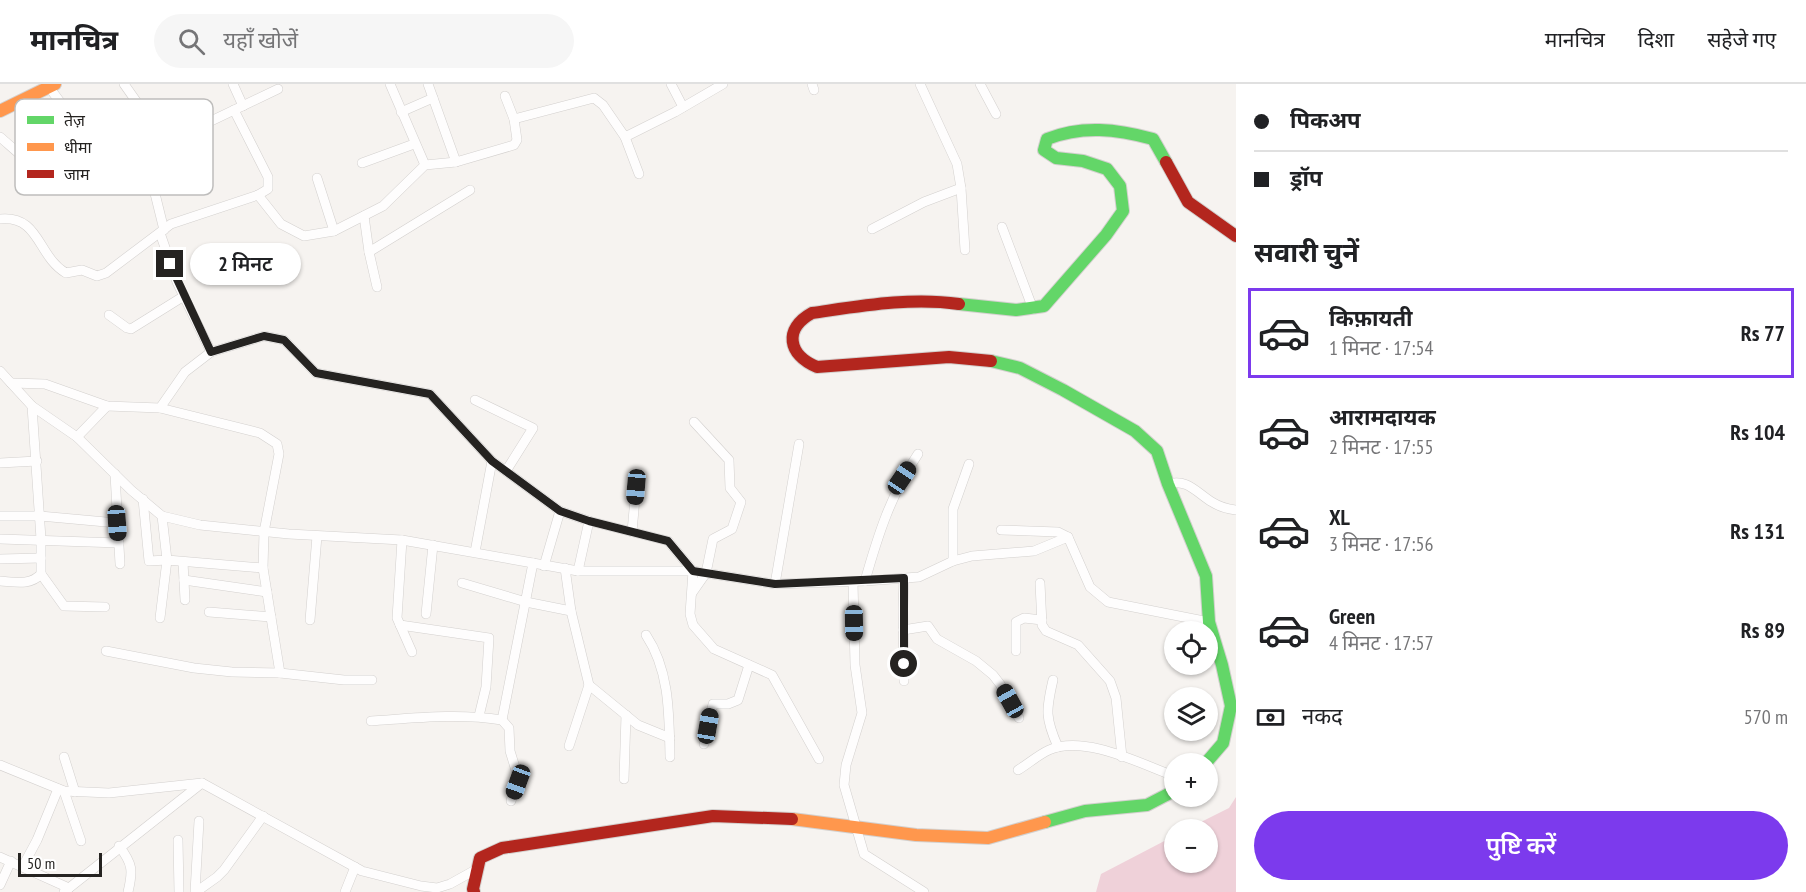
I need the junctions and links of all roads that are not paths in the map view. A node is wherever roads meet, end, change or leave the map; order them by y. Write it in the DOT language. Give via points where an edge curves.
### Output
graph roads {
  1 [pos="124,84"];
  2 [pos="233,84"];
  3 [pos="390,84"];
  4 [pos="428,84"];
  5 [pos="671,84"];
  6 [pos="723,84"];
  7 [pos="920,84"];
  8 [pos="980,84"];
  9 [pos="52,85"];
  10 [pos="278,89"];
  11 [pos="505,96"];
  12 [pos="433,98"];
  13 [pos="26,99"];
  14 [pos="61,99"];
  15 [pos="134,99"];
  16 [pos="15,105"];
  17 [pos="683,107"];
  18 [pos="238,108"];
  19 [pos="0,111"];
  20 [pos="402,112"];
  21 [pos="996,114"];
  22 [pos="514,119"];
  23 [pos="213,120"];
  24 [pos="0,137"];
  25 [pos="625,137"];
  26 [pos="414,144"];
  27 [pos="15,149"];
  28 [pos="456,162"];
  29 [pos="362,163"];
  30 [pos="425,165"];
  31 [pos="639,174"];
  32 [pos="317,178"];
  33 [pos="962,188"];
  34 [pos="470,190"];
  35 [pos="154,195"];
  36 [pos="258,195"];
  37 [pos="364,216"];
  38 [pos="0,219"];
  39 [pos="1002,227"];
  40 [pos="872,229"];
  41 [pos="162,231"];
  42 [pos="334,231"];
  43 [pos="1236,236"];
  44 [pos="965,250"];
  45 [pos="369,252"];
  46 [pos="377,287"];
  47 [pos="184,296"];
  48 [pos="1033,309"];
  49 [pos="109,315"];
  50 [pos="211,352"];
  51 [pos="0,371"];
  52 [pos="11,383"];
  53 [pos="475,400"];
  54 [pos="32,406"];
  55 [pos="107,406"];
  56 [pos="159,408"];
  57 [pos="694,422"];
  58 [pos="77,437"];
  59 [pos="799,444"];
  60 [pos="918,454"];
  61 [pos="37,461"];
  62 [pos="492,461"];
  63 [pos="0,463"];
  64 [pos="969,464"];
  65 [pos="506,471"];
  66 [pos="115,474"];
  67 [pos="1168,484"];
  68 [pos="636,487"];
  69 [pos="143,500"];
  70 [pos="1236,510"];
  71 [pos="560,511"];
  72 [pos="0,516"];
  73 [pos="40,516"];
  74 [pos="162,516"];
  75 [pos="589,521"];
  76 [pos="117,523"];
  77 [pos="1001,530"];
  78 [pos="264,532"];
  79 [pos="632,532"];
  80 [pos="317,536"];
  81 [pos="1068,537"];
  82 [pos="0,538"];
  83 [pos="41,539"];
  84 [pos="402,540"];
  85 [pos="118,543"];
  86 [pos="433,545"];
  87 [pos="475,552"];
  88 [pos="41,558"];
  89 [pos="0,559"];
  90 [pos="167,560"];
  91 [pos="953,561"];
  92 [pos="183,562"];
  93 [pos="533,563"];
  94 [pos="120,564"];
  95 [pos="544,566"];
  96 [pos="263,568"];
  97 [pos="565,568"];
  98 [pos="578,571"];
  99 [pos="693,571"];
  100 [pos="706,573"];
  101 [pos="41,574"];
  102 [pos="904,578"];
  103 [pos="184,580"];
  104 [pos="0,581"];
  105 [pos="866,581"];
  106 [pos="854,582"];
  107 [pos="1040,583"];
  108 [pos="462,584"];
  109 [pos="775,584"];
  110 [pos="267,592"];
  111 [pos="692,593"];
  112 [pos="184,600"];
  113 [pos="526,602"];
  114 [pos="105,607"];
  115 [pos="571,611"];
  116 [pos="209,612"];
  117 [pos="426,614"];
  118 [pos="271,617"];
  119 [pos="160,618"];
  120 [pos="310,620"];
  121 [pos="1042,620"];
  122 [pos="1204,621"];
  123 [pos="1209,621"];
  124 [pos="400,625"];
  125 [pos="903,630"];
  126 [pos="646,635"];
  127 [pos="106,651"];
  128 [pos="1016,651"];
  129 [pos="412,652"];
  130 [pos="1218,652"];
  131 [pos="749,665"];
  132 [pos="280,673"];
  133 [pos="372,680"];
  134 [pos="1053,680"];
  135 [pos="904,681"];
  136 [pos="589,685"];
  137 [pos="626,715"];
  138 [pos="479,716"];
  139 [pos="1019,718"];
  140 [pos="502,720"];
  141 [pos="371,721"];
  142 [pos="670,738"];
  143 [pos="704,744"];
  144 [pos="569,746"];
  145 [pos="1058,747"];
  146 [pos="1214,753"];
  147 [pos="64,757"];
  148 [pos="670,757"];
  149 [pos="1122,757"];
  150 [pos="819,759"];
  151 [pos="0,765"];
  152 [pos="1018,771"];
  153 [pos="1164,772"];
  154 [pos="624,779"];
  155 [pos="202,783"];
  156 [pos="61,790"];
  157 [pos="75,792"];
  158 [pos="1164,796"];
  159 [pos="511,801"];
  160 [pos="263,816"];
  161 [pos="199,822"];
  162 [pos="856,827"];
  163 [pos="178,840"];
  164 [pos="81,841"];
  165 [pos="119,846"];
  166 [pos="0,857"];
  167 [pos="11,861"];
  168 [pos="22,866"];
  169 [pos="355,867"];
  170 [pos="477,869"];
  171 [pos="0,885"];
  172 [pos="66,890"];
  173 [pos="128,892"];
  174 [pos="179,892"];
  175 [pos="195,892"];
  176 [pos="345,892"];
  177 [pos="474,892"];
  178 [pos="924,892"];
  1 -- 15 [label="street"];
  2 -- 18 [label="street"];
  3 -- 20 [label="street"];
  4 -- 12 [label="street"];
  5 -- 17 [label="street"];
  6 -- 17 [label="street"];
  7 -- 33 [label="street" via="957,164"];
  8 -- 21 [label="street"];
  9 -- 13 [label="street"];
  9 -- 14 [label="street"];
  10 -- 18 [label="street"];
  11 -- 22 [label="street"];
  12 -- 20 [label="street"];
  12 -- 28 [label="street"];
  16 -- 19 [label="street"];
  17 -- 25 [label="street"];
  18 -- 23 [label="street"];
  18 -- 36 [label="street" via="268,177 267,189"];
  20 -- 26 [label="street"];
  22 -- 25 [label="street" via="594,98"];
  22 -- 28 [label="street" via="514,145"];
  24 -- 27 [label="street"];
  25 -- 31 [label="street"];
  26 -- 29 [label="street"];
  26 -- 30 [label="street"];
  28 -- 30 [label="street"];
  30 -- 37 [label="street" via="383,206"];
  32 -- 42 [label="street"];
  33 -- 40 [label="street" via="924,202"];
  33 -- 44 [label="street"];
  34 -- 45 [label="street"];
  35 -- 41 [label="street"];
  36 -- 41 [label="street" via="171,224"];
  36 -- 42 [label="street" via="281,224 304,236"];
  37 -- 42 [label="street"];
  37 -- 45 [label="street"];
  38 -- 41 [label="street" via="21,220 56,267 66,273 82,270 97,276"];
  39 -- 48 [label="street"];
  41 -- 47 [label="street"];
  43 -- 48 [label="street" via="1188,202 1153,139 1093,129 1061,132 1047,139 1044,150 1056,158 1107,169 1120,186 1123,211 1044,306"];
  45 -- 46 [label="street"];
  47 -- 49 [label="street" via="131,329"];
  47 -- 50 [label="street"];
  48 -- 67 [label="street" via="933,301 881,302 803,316 795,324 793,338 795,351 807,365 817,368 949,357 1020,368 1135,431 1157,451"];
  50 -- 56 [label="street" via="185,372"];
  50 -- 62 [label="street" via="264,336 284,340 316,373 430,394"];
  51 -- 52 [label="street"];
  52 -- 54 [label="street"];
  52 -- 55 [label="street" via="45,384"];
  53 -- 65 [label="street" via="533,428"];
  54 -- 58 [label="street"];
  54 -- 61 [label="street"];
  55 -- 56 [label="street"];
  55 -- 58 [label="street"];
  56 -- 78 [label="street" via="260,433 277,444 279,454"];
  57 -- 100 [label="street" via="729,460 730,488 741,502 732,529 713,540"];
  58 -- 66 [label="street"];
  59 -- 109 [label="street"];
  60 -- 105 [label="street" via="902,478 879,530"];
  61 -- 63 [label="street"];
  61 -- 73 [label="street"];
  62 -- 65 [label="street"];
  62 -- 87 [label="street"];
  64 -- 91 [label="street" via="953,509"];
  65 -- 71 [label="street"];
  66 -- 69 [label="street"];
  66 -- 76 [label="street"];
  67 -- 70 [label="street" via="1181,482 1212,502"];
  67 -- 123 [label="street" via="1206,576"];
  68 -- 79 [label="street"];
  69 -- 74 [label="street"];
  69 -- 90 [label="street" via="149,561"];
  71 -- 75 [label="street"];
  71 -- 95 [label="street"];
  72 -- 73 [label="street"];
  73 -- 76 [label="street"];
  73 -- 83 [label="street"];
  74 -- 78 [label="street" via="200,525"];
  74 -- 90 [label="street"];
  75 -- 79 [label="street"];
  75 -- 98 [label="street"];
  76 -- 85 [label="street"];
  77 -- 81 [label="street" via="1058,532"];
  78 -- 80 [label="street"];
  78 -- 96 [label="street"];
  79 -- 99 [label="street" via="668,541"];
  80 -- 84 [label="street"];
  80 -- 120 [label="street"];
  81 -- 91 [label="street" via="1034,551"];
  81 -- 122 [label="street" via="1090,587 1108,602"];
  82 -- 83 [label="street"];
  83 -- 85 [label="street"];
  83 -- 88 [label="street"];
  84 -- 86 [label="street"];
  84 -- 124 [label="street" via="397,618"];
  85 -- 94 [label="street"];
  86 -- 87 [label="street"];
  86 -- 117 [label="street"];
  87 -- 93 [label="street"];
  88 -- 89 [label="street"];
  88 -- 101 [label="street"];
  90 -- 92 [label="street"];
  90 -- 119 [label="street"];
  91 -- 102 [label="street" via="919,577"];
  92 -- 96 [label="street"];
  92 -- 103 [label="street"];
  93 -- 95 [label="street"];
  93 -- 113 [label="street"];
  95 -- 97 [label="street"];
  96 -- 110 [label="street"];
  97 -- 98 [label="street"];
  97 -- 115 [label="street"];
  98 -- 99 [label="street"];
  99 -- 100 [label="street"];
  99 -- 111 [label="street"];
  100 -- 109 [label="street"];
  100 -- 111 [label="street"];
  101 -- 104 [label="street" via="23,583"];
  101 -- 114 [label="street" via="64,606"];
  102 -- 105 [label="street"];
  102 -- 125 [label="street"];
  103 -- 110 [label="street"];
  103 -- 112 [label="street"];
  105 -- 106 [label="street"];
  106 -- 109 [label="street"];
  106 -- 162 [label="street" via="855,665 862,713 844,785"];
  107 -- 121 [label="street"];
  108 -- 113 [label="street"];
  110 -- 118 [label="street"];
  111 -- 131 [label="street" via="690,614 699,634 714,649"];
  113 -- 115 [label="street"];
  113 -- 140 [label="street"];
  115 -- 136 [label="street"];
  116 -- 118 [label="street"];
  118 -- 132 [label="street"];
  121 -- 128 [label="street" via="1024,618 1016,622"];
  121 -- 149 [label="street" via="1046,631 1078,645 1110,681 1116,698"];
  124 -- 129 [label="street"];
  124 -- 138 [label="street" via="489,638 486,687"];
  125 -- 135 [label="street"];
  125 -- 139 [label="street" via="928,627 942,643 976,661 1000,684"];
  126 -- 142 [label="street" via="654,646 669,697"];
  127 -- 132 [label="street" via="194,668"];
  130 -- 146 [label="street" via="1231,706 1223,743"];
  131 -- 143 [label="street" via="738,699 713,704"];
  131 -- 150 [label="street" via="772,675"];
  132 -- 133 [label="street"];
  134 -- 145 [label="street" via="1047,717"];
  136 -- 137 [label="street"];
  136 -- 144 [label="street"];
  137 -- 142 [label="street" via="638,725"];
  137 -- 154 [label="street"];
  138 -- 140 [label="street"];
  138 -- 141 [label="street"];
  140 -- 159 [label="street" via="508,728 518,777"];
  142 -- 148 [label="street"];
  145 -- 149 [label="street" via="1080,745"];
  145 -- 152 [label="street" via="1042,753"];
  147 -- 157 [label="street"];
  149 -- 153 [label="street"];
  151 -- 156 [label="street"];
  155 -- 157 [label="street" via="109,793"];
  155 -- 160 [label="street"];
  155 -- 165 [label="street"];
  156 -- 157 [label="street"];
  156 -- 164 [label="street"];
  156 -- 168 [label="street"];
  158 -- 162 [label="street" via="1147,805 1085,811 988,838"];
  160 -- 169 [label="street"];
  160 -- 175 [label="street" via="224,870"];
  161 -- 175 [label="street"];
  162 -- 170 [label="street" via="787,818 713,816 502,848 480,858"];
  162 -- 178 [label="street" via="864,854"];
  163 -- 174 [label="street"];
  165 -- 172 [label="street"];
  165 -- 173 [label="street" via="130,863"];
  166 -- 167 [label="street"];
  167 -- 168 [label="street"];
  167 -- 171 [label="street"];
  168 -- 172 [label="street"];
  169 -- 170 [label="street" via="437,888"];
  169 -- 176 [label="street"];
  170 -- 177 [label="street"];
}
